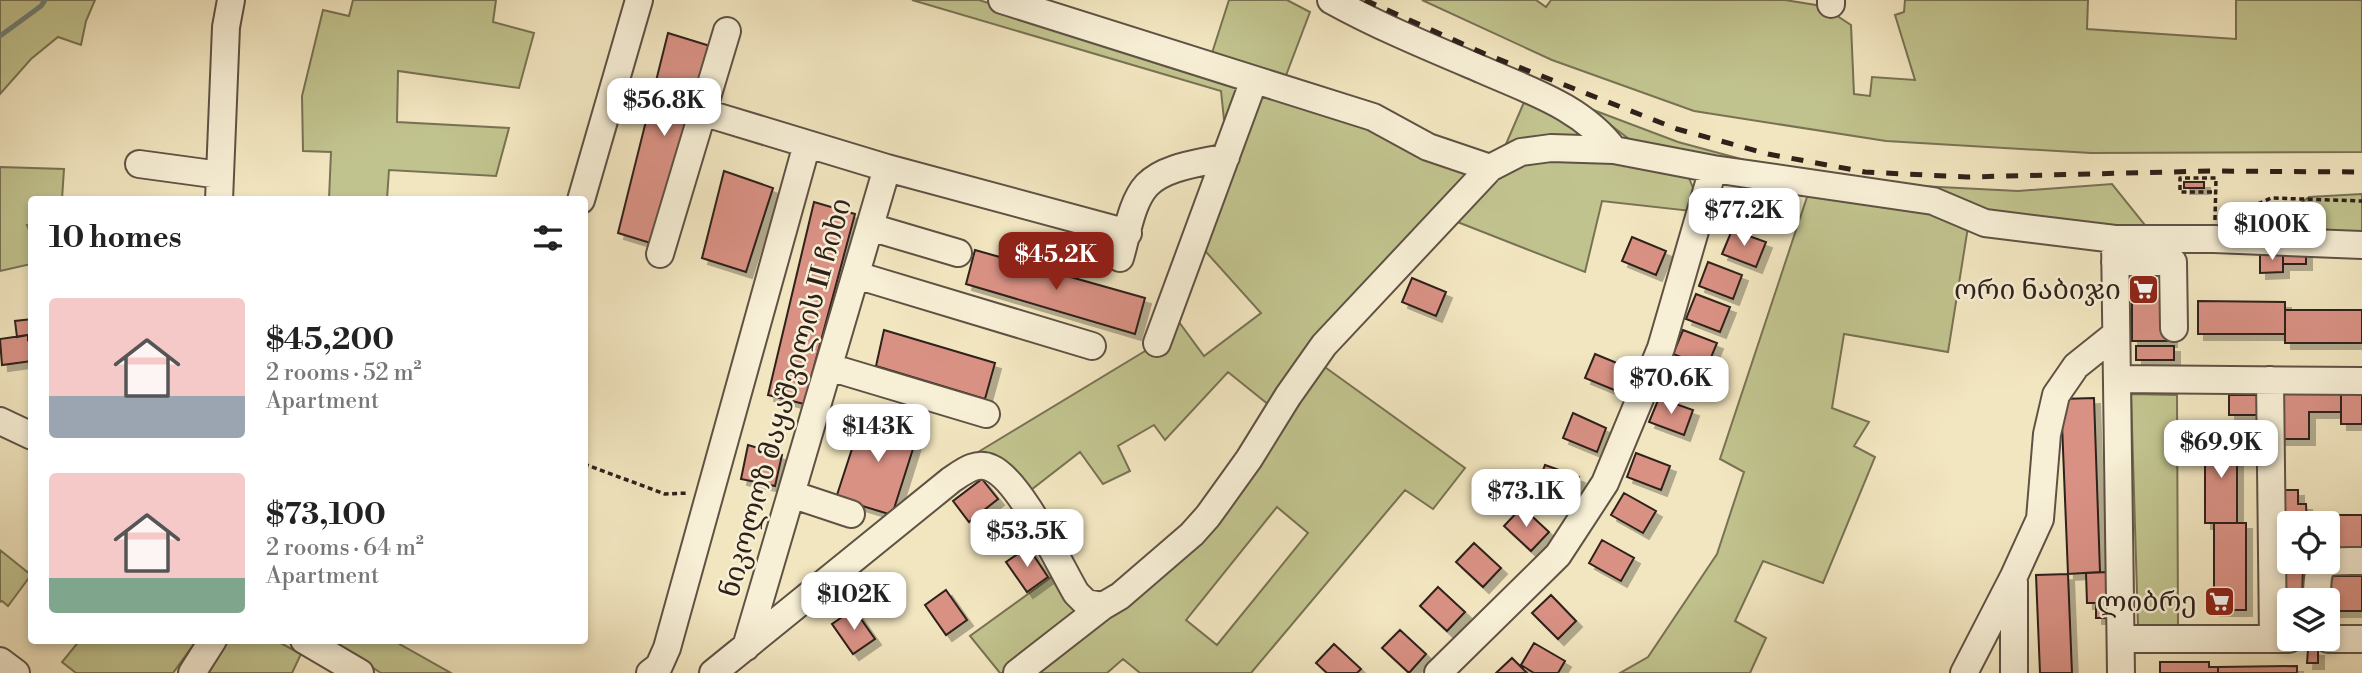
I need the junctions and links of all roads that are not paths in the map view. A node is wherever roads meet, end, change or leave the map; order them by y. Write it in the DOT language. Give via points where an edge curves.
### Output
graph roads {
  1 [pos="231,0"];
  2 [pos="639,0"];
  3 [pos="1002,0"];
  4 [pos="1331,0"];
  5 [pos="727,31"];
  6 [pos="1254,80"];
  7 [pos="702,112"];
  8 [pos="807,144"];
  9 [pos="1614,150"];
  10 [pos="1226,157"];
  11 [pos="139,164"];
  12 [pos="887,168"];
  13 [pos="1490,168"];
  14 [pos="1713,169"];
  15 [pos="220,187"];
  16 [pos="582,196"];
  17 [pos="870,227"];
  18 [pos="2362,245"];
  19 [pos="2115,251"];
  20 [pos="958,253"];
  21 [pos="660,254"];
  22 [pos="856,275"];
  23 [pos="2174,328"];
  24 [pos="2116,334"];
  25 [pos="1157,343"];
  26 [pos="1091,346"];
  27 [pos="829,367"];
  28 [pos="2117,379"];
  29 [pos="2270,380"];
  30 [pos="2362,381"];
  31 [pos="986,414"];
  32 [pos="0,421"];
  33 [pos="28,434"];
  34 [pos="791,494"];
  35 [pos="851,514"];
  36 [pos="2362,561"];
  37 [pos="2014,576"];
  38 [pos="2279,588"];
  39 [pos="2318,588"];
  40 [pos="1102,606"];
  41 [pos="2121,639"];
  42 [pos="2277,639"];
  43 [pos="2340,639"];
  44 [pos="2362,639"];
  45 [pos="210,644"];
  46 [pos="311,644"];
  47 [pos="746,647"];
  48 [pos="0,661"];
  49 [pos="16,673"];
  50 [pos="192,673"];
  51 [pos="360,673"];
  52 [pos="650,673"];
  53 [pos="713,673"];
  54 [pos="1017,673"];
  55 [pos="1438,673"];
  56 [pos="1964,673"];
  57 [pos="2014,673"];
  58 [pos="2122,673"];
  1 -- 15 [label="street"];
  2 -- 16 [label="street"];
  3 -- 6 [label="street"];
  4 -- 9 [label="street" via="1564,106 1601,132"];
  5 -- 7 [label="street"];
  6 -- 10 [label="street"];
  6 -- 13 [label="street" via="1373,117 1428,147"];
  7 -- 8 [label="street"];
  7 -- 21 [label="street"];
  8 -- 12 [label="street"];
  8 -- 52 [label="street" via="667,649"];
  9 -- 13 [label="street" via="1541,149 1521,152"];
  9 -- 14 [label="street"];
  10 -- 12 [label="street" via="1165,173 1147,185 1124,246"];
  10 -- 25 [label="street"];
  11 -- 15 [label="street"];
  12 -- 17 [label="street, ნიკოლოზ მაყაშვილის II ჩიხი"];
  13 -- 40 [label="street" via="1324,345 1208,516 1120,596"];
  14 -- 19 [label="street" via="1933,201 1985,223"];
  14 -- 55 [label="street" via="1661,348 1605,483 1558,555"];
  17 -- 20 [label="street"];
  17 -- 22 [label="street, ნიკოლოზ მაყაშვილის II ჩიხი"];
  18 -- 19 [label="street" via="2237,240"];
  19 -- 23 [label="street" via="2174,262"];
  19 -- 24 [label="street"];
  22 -- 26 [label="street"];
  22 -- 27 [label="street, ნიკოლოზ მაყაშვილის II ჩიხი"];
  24 -- 28 [label="street"];
  24 -- 37 [label="street" via="2076,366 2056,395 2047,434 2040,519"];
  27 -- 31 [label="street"];
  27 -- 34 [label="street, ნიკოლოზ მაყაშვილის II ჩიხი"];
  28 -- 29 [label="street"];
  28 -- 41 [label="street"];
  29 -- 30 [label="street"];
  29 -- 38 [label="street"];
  32 -- 33 [label="street"];
  34 -- 35 [label="street"];
  34 -- 47 [label="street, ნიკოლოზ მაყაშვილის II ჩიხი"];
  36 -- 39 [label="street" via="2325,563 2319,571"];
  37 -- 56 [label="street"];
  37 -- 57 [label="street"];
  40 -- 47 [label="street" via="1086,603 1076,593 1027,507 1003,476 989,466 972,467"];
  40 -- 54 [label="street"];
  41 -- 42 [label="street"];
  41 -- 58 [label="street"];
  43 -- 44 [label="street"];
  45 -- 50 [label="street"];
  46 -- 51 [label="street"];
  47 -- 53 [label="street"];
  48 -- 49 [label="street"];
}
